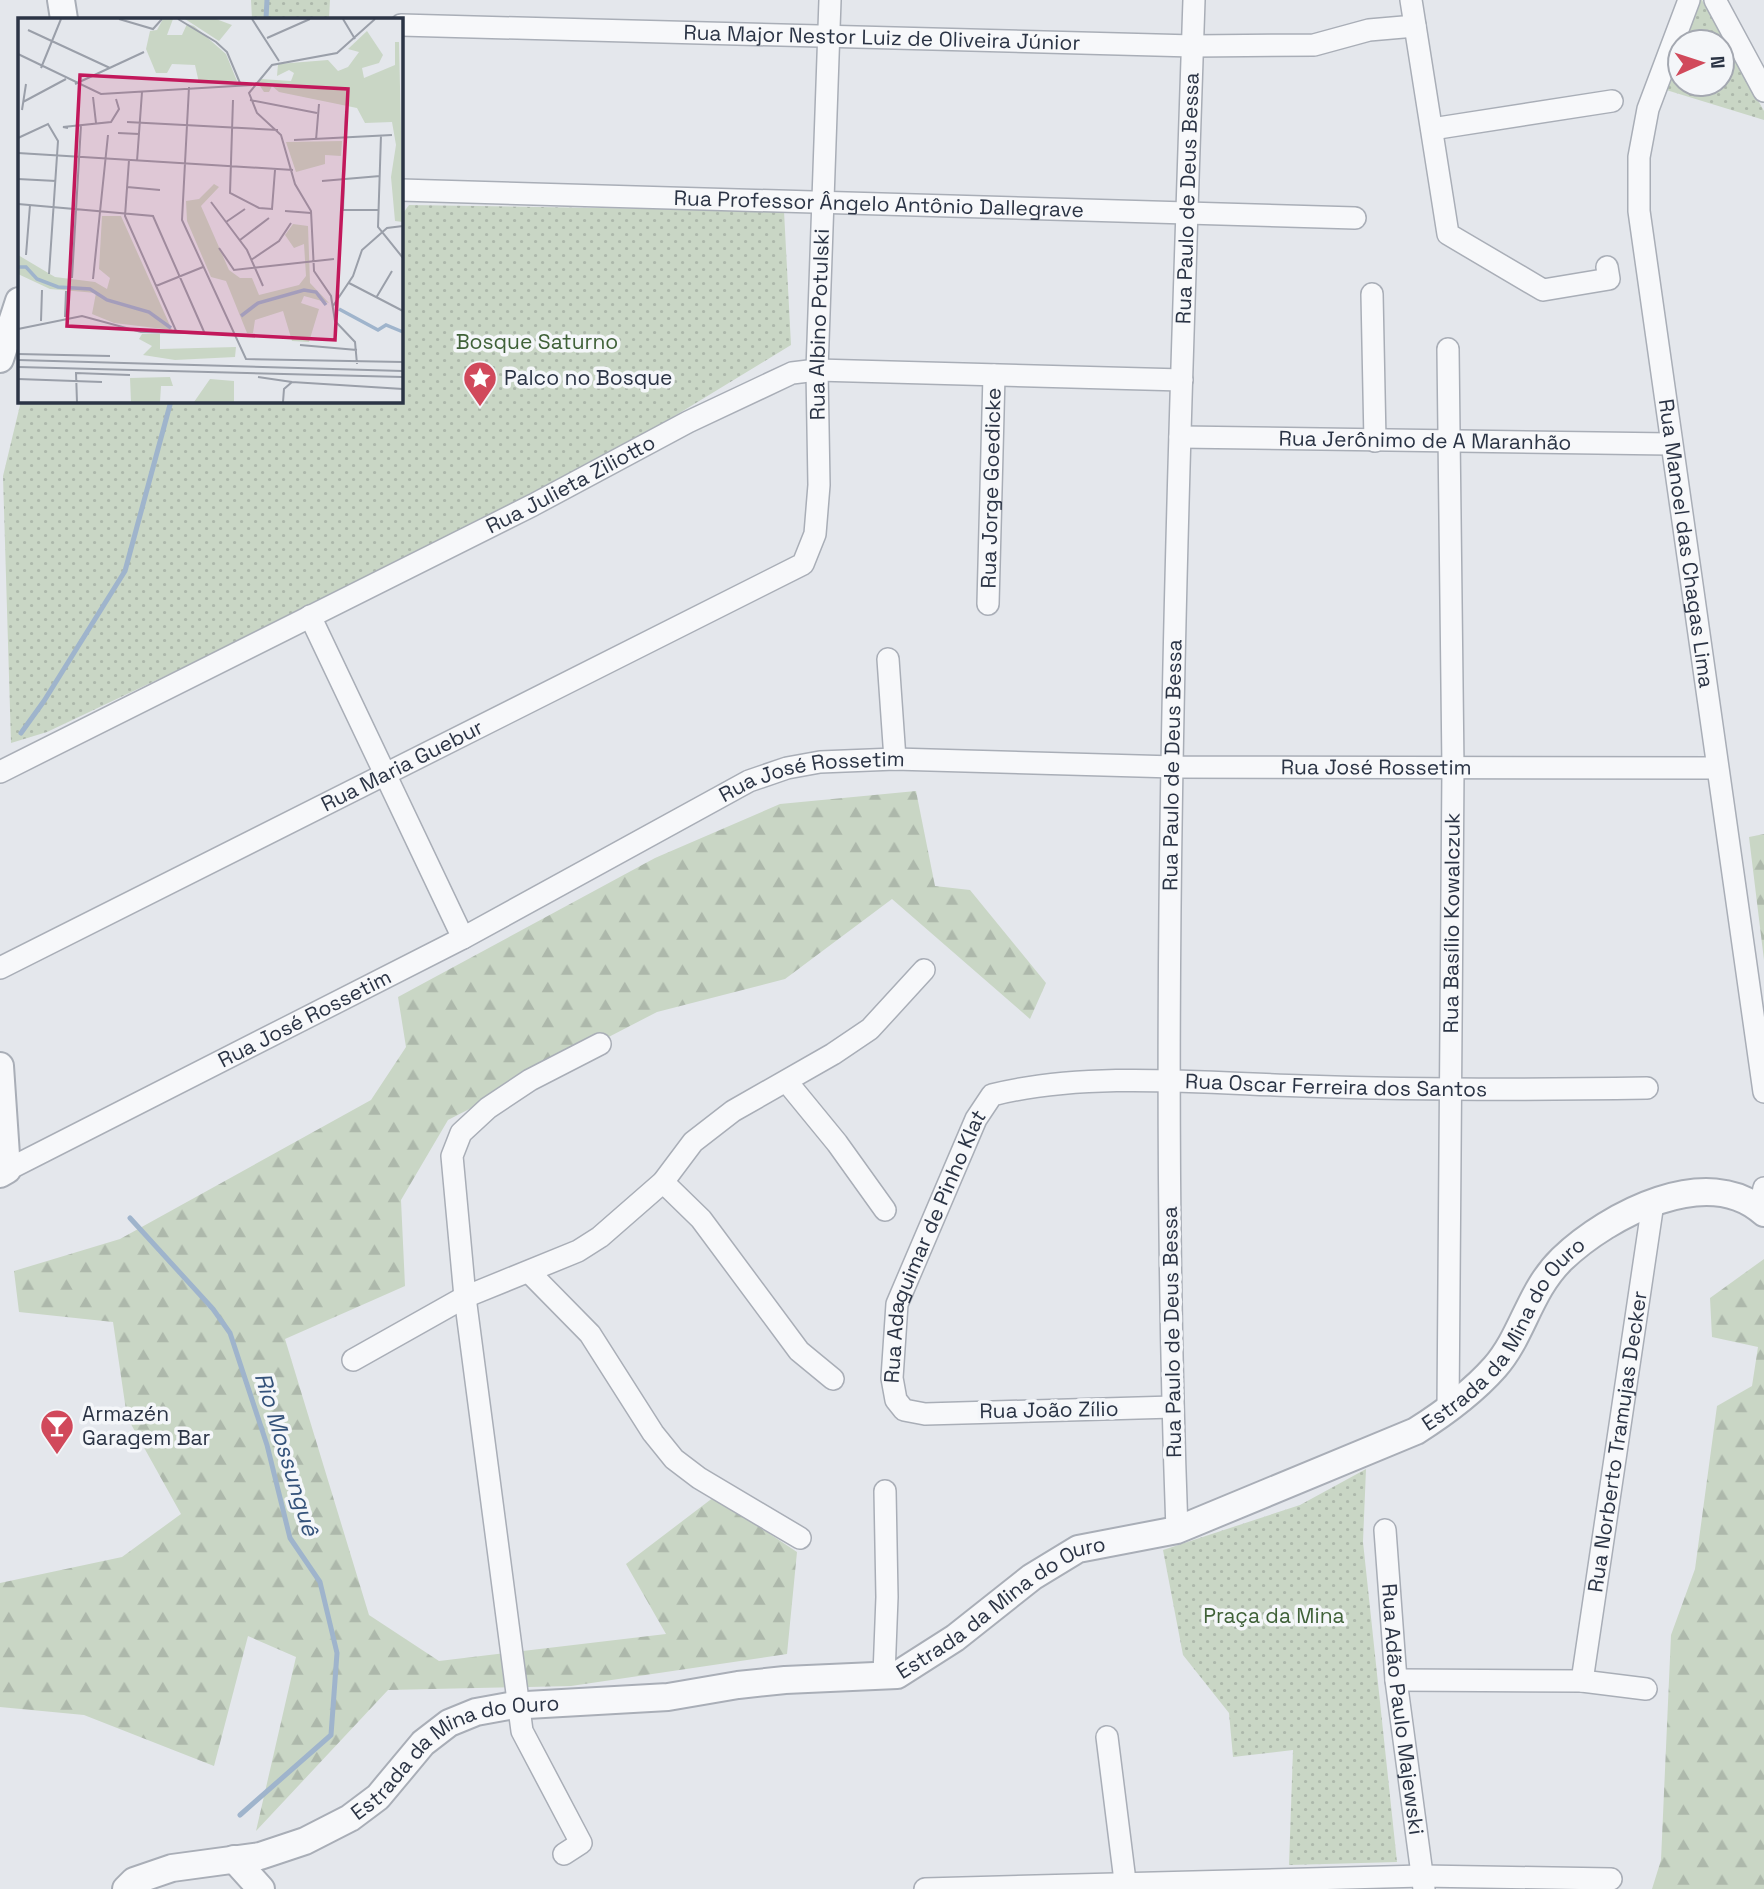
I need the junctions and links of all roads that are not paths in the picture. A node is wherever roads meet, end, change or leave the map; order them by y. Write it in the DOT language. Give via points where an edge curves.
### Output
graph roads {
  1 [pos="61,0"];
  2 [pos="830,0"];
  3 [pos="1194,0"];
  4 [pos="1411,0"];
  5 [pos="1689,0"];
  6 [pos="1715,0"];
  7 [pos="64,18"];
  8 [pos="402,25"];
  9 [pos="1415,26"];
  10 [pos="830,39"];
  11 [pos="1193,46"];
  12 [pos="1764,91"];
  13 [pos="1612,101"];
  14 [pos="1432,129"];
  15 [pos="402,190"];
  16 [pos="824,202"];
  17 [pos="1188,212"];
  18 [pos="1355,218"];
  19 [pos="1607,267"];
  20 [pos="1372,294"];
  21 [pos="18,305"];
  22 [pos="1448,349"];
  23 [pos="0,359"];
  24 [pos="817,370"];
  25 [pos="994,375"];
  26 [pos="1182,380"];
  27 [pos="1181,437"];
  28 [pos="1375,441"];
  29 [pos="1451,442"];
  30 [pos="1670,444"];
  31 [pos="803,564"];
  32 [pos="988,604"];
  33 [pos="310,616"];
  34 [pos="888,659"];
  35 [pos="895,759"];
  36 [pos="1174,767"];
  37 [pos="1717,768"];
  38 [pos="1453,769"];
  39 [pos="0,772"];
  40 [pos="385,773"];
  41 [pos="463,938"];
  42 [pos="0,968"];
  43 [pos="924,970"];
  44 [pos="600,1044"];
  45 [pos="0,1066"];
  46 [pos="787,1082"];
  47 [pos="1169,1082"];
  48 [pos="1024,1087"];
  49 [pos="1647,1088"];
  50 [pos="1450,1091"];
  51 [pos="1764,1092"];
  52 [pos="3,1172"];
  53 [pos="663,1182"];
  54 [pos="1653,1203"];
  55 [pos="1763,1204"];
  56 [pos="885,1210"];
  57 [pos="529,1272"];
  58 [pos="465,1297"];
  59 [pos="353,1360"];
  60 [pos="833,1379"];
  61 [pos="1172,1407"];
  62 [pos="1448,1411"];
  63 [pos="925,1414"];
  64 [pos="885,1490"];
  65 [pos="1177,1530"];
  66 [pos="1385,1530"];
  67 [pos="800,1538"];
  68 [pos="884,1675"];
  69 [pos="1396,1680"];
  70 [pos="1582,1681"];
  71 [pos="1646,1689"];
  72 [pos="519,1705"];
  73 [pos="1107,1737"];
  74 [pos="564,1854"];
  75 [pos="234,1859"];
  76 [pos="1611,1879"];
  77 [pos="1423,1882"];
  78 [pos="1125,1886"];
  79 [pos="127,1889"];
  80 [pos="261,1889"];
  81 [pos="925,1889"];
  1 -- 7 [label="street"];
  2 -- 10 [label="street, Rua Albino Potulski"];
  3 -- 11 [label="street, Rua Paulo de Deus Bessa"];
  4 -- 9 [label="street"];
  5 -- 30 [label="street, Rua Manoel das Chagas Lima" via="1648,109 1639,157 1639,211"];
  6 -- 12 [label="street"];
  8 -- 10 [label="street, Rua Major Nestor Luiz de Oliveira Júnior"];
  9 -- 11 [label="street, Rua Major Nestor Luiz de Oliveira Júnior" via="1362,32 1314,45"];
  9 -- 14 [label="street"];
  10 -- 11 [label="street, Rua Major Nestor Luiz de Oliveira Júnior"];
  10 -- 16 [label="street, Rua Albino Potulski"];
  11 -- 17 [label="street, Rua Paulo de Deus Bessa"];
  13 -- 14 [label="street"];
  14 -- 19 [label="street" via="1448,234 1543,290 1609,279"];
  15 -- 16 [label="street, Rua Professor Ângelo Antônio Dallegrave"];
  16 -- 17 [label="street, Rua Professor Ângelo Antônio Dallegrave"];
  16 -- 24 [label="street, Rua Albino Potulski"];
  17 -- 18 [label="street, Rua Professor Ângelo Antônio Dallegrave"];
  17 -- 26 [label="street, Rua Paulo de Deus Bessa"];
  20 -- 28 [label="street"];
  21 -- 23 [label="street"];
  22 -- 29 [label="street, Rua Basílio Kowalczuk"];
  24 -- 25 [label="street, Rua Julieta Ziliotto"];
  24 -- 31 [label="street, Rua Albino Potulski" via="819,485 815,534"];
  24 -- 33 [label="street, Rua Julieta Ziliotto" via="792,373 688,422"];
  25 -- 26 [label="street, Rua Julieta Ziliotto"];
  25 -- 32 [label="street, Rua Jorge Goedicke"];
  26 -- 27 [label="street, Rua Paulo de Deus Bessa"];
  27 -- 28 [label="street, Rua Jerônimo de A Maranhão"];
  27 -- 36 [label="street, Rua Paulo de Deus Bessa"];
  28 -- 29 [label="street, Rua Jerônimo de A Maranhão"];
  29 -- 30 [label="street, Rua Jerônimo de A Maranhão"];
  29 -- 38 [label="street, Rua Basílio Kowalczuk"];
  30 -- 37 [label="street, Rua Manoel das Chagas Lima"];
  31 -- 40 [label="street, Rua Maria Guebur"];
  33 -- 39 [label="street, Rua Julieta Ziliotto"];
  33 -- 40 [label="street"];
  34 -- 35 [label="street"];
  35 -- 36 [label="street, Rua José Rossetim"];
  35 -- 41 [label="street, Rua José Rossetim" via="820,762 749,781"];
  36 -- 38 [label="street, Rua José Rossetim"];
  36 -- 47 [label="street, Rua Paulo de Deus Bessa"];
  37 -- 38 [label="street, Rua José Rossetim"];
  37 -- 51 [label="street, Rua Manoel das Chagas Lima"];
  38 -- 50 [label="street, Rua Basílio Kowalczuk"];
  40 -- 41 [label="street"];
  40 -- 42 [label="street, Rua Maria Guebur"];
  41 -- 52 [label="street, Rua José Rossetim"];
  43 -- 46 [label="street" via="870,1028"];
  44 -- 58 [label="street" via="530,1080 461,1133 452,1156"];
  45 -- 52 [label="street"];
  46 -- 53 [label="street" via="733,1111 694,1142"];
  46 -- 56 [label="street"];
  47 -- 48 [label="street, Rua Oscar Ferreira dos Santos"];
  47 -- 50 [label="street, Rua Oscar Ferreira dos Santos"];
  47 -- 61 [label="street, Rua Paulo de Deus Bessa"];
  48 -- 63 [label="street, Rua Adaguimar de Pinho Klat" via="992,1095 976,1119 897,1304 892,1348 896,1400 904,1410"];
  49 -- 50 [label="street, Rua Oscar Ferreira dos Santos"];
  50 -- 62 [label="street, Rua Basílio Kowalczuk"];
  53 -- 57 [label="street" via="600,1237"];
  53 -- 60 [label="street" via="701,1219 799,1351"];
  54 -- 55 [label="street, Estrada da Mina do Ouro" via="1669,1195 1697,1191"];
  54 -- 62 [label="street, Estrada da Mina do Ouro" via="1609,1224 1562,1259 1530,1300 1497,1365"];
  54 -- 70 [label="street, Rua Norberto Tramujas Decker"];
  57 -- 58 [label="street"];
  57 -- 67 [label="street" via="590,1334 674,1459"];
  58 -- 59 [label="street"];
  58 -- 72 [label="street"];
  61 -- 63 [label="street, Rua João Zílio"];
  61 -- 65 [label="street, Rua Paulo de Deus Bessa"];
  62 -- 65 [label="street, Estrada da Mina do Ouro" via="1416,1431"];
  64 -- 68 [label="street"];
  65 -- 68 [label="street, Estrada da Mina do Ouro" via="1078,1549 1032,1577 955,1638 897,1675"];
  66 -- 69 [label="street, Rua Adão Paulo Majewski"];
  68 -- 72 [label="street, Estrada da Mina do Ouro" via="750,1684 633,1701"];
  69 -- 70 [label="street"];
  69 -- 77 [label="street, Rua Adão Paulo Majewski"];
  70 -- 71 [label="street"];
  72 -- 74 [label="street" via="522,1731 580,1843"];
  72 -- 75 [label="street, Estrada da Mina do Ouro" via="476,1712 449,1723 423,1743 378,1797 350,1818 305,1841"];
  73 -- 78 [label="street"];
  75 -- 79 [label="street, Estrada da Mina do Ouro" via="172,1868 134,1881"];
  75 -- 80 [label="street"];
  76 -- 77 [label="street"];
  77 -- 78 [label="street"];
  78 -- 81 [label="street"];
}
